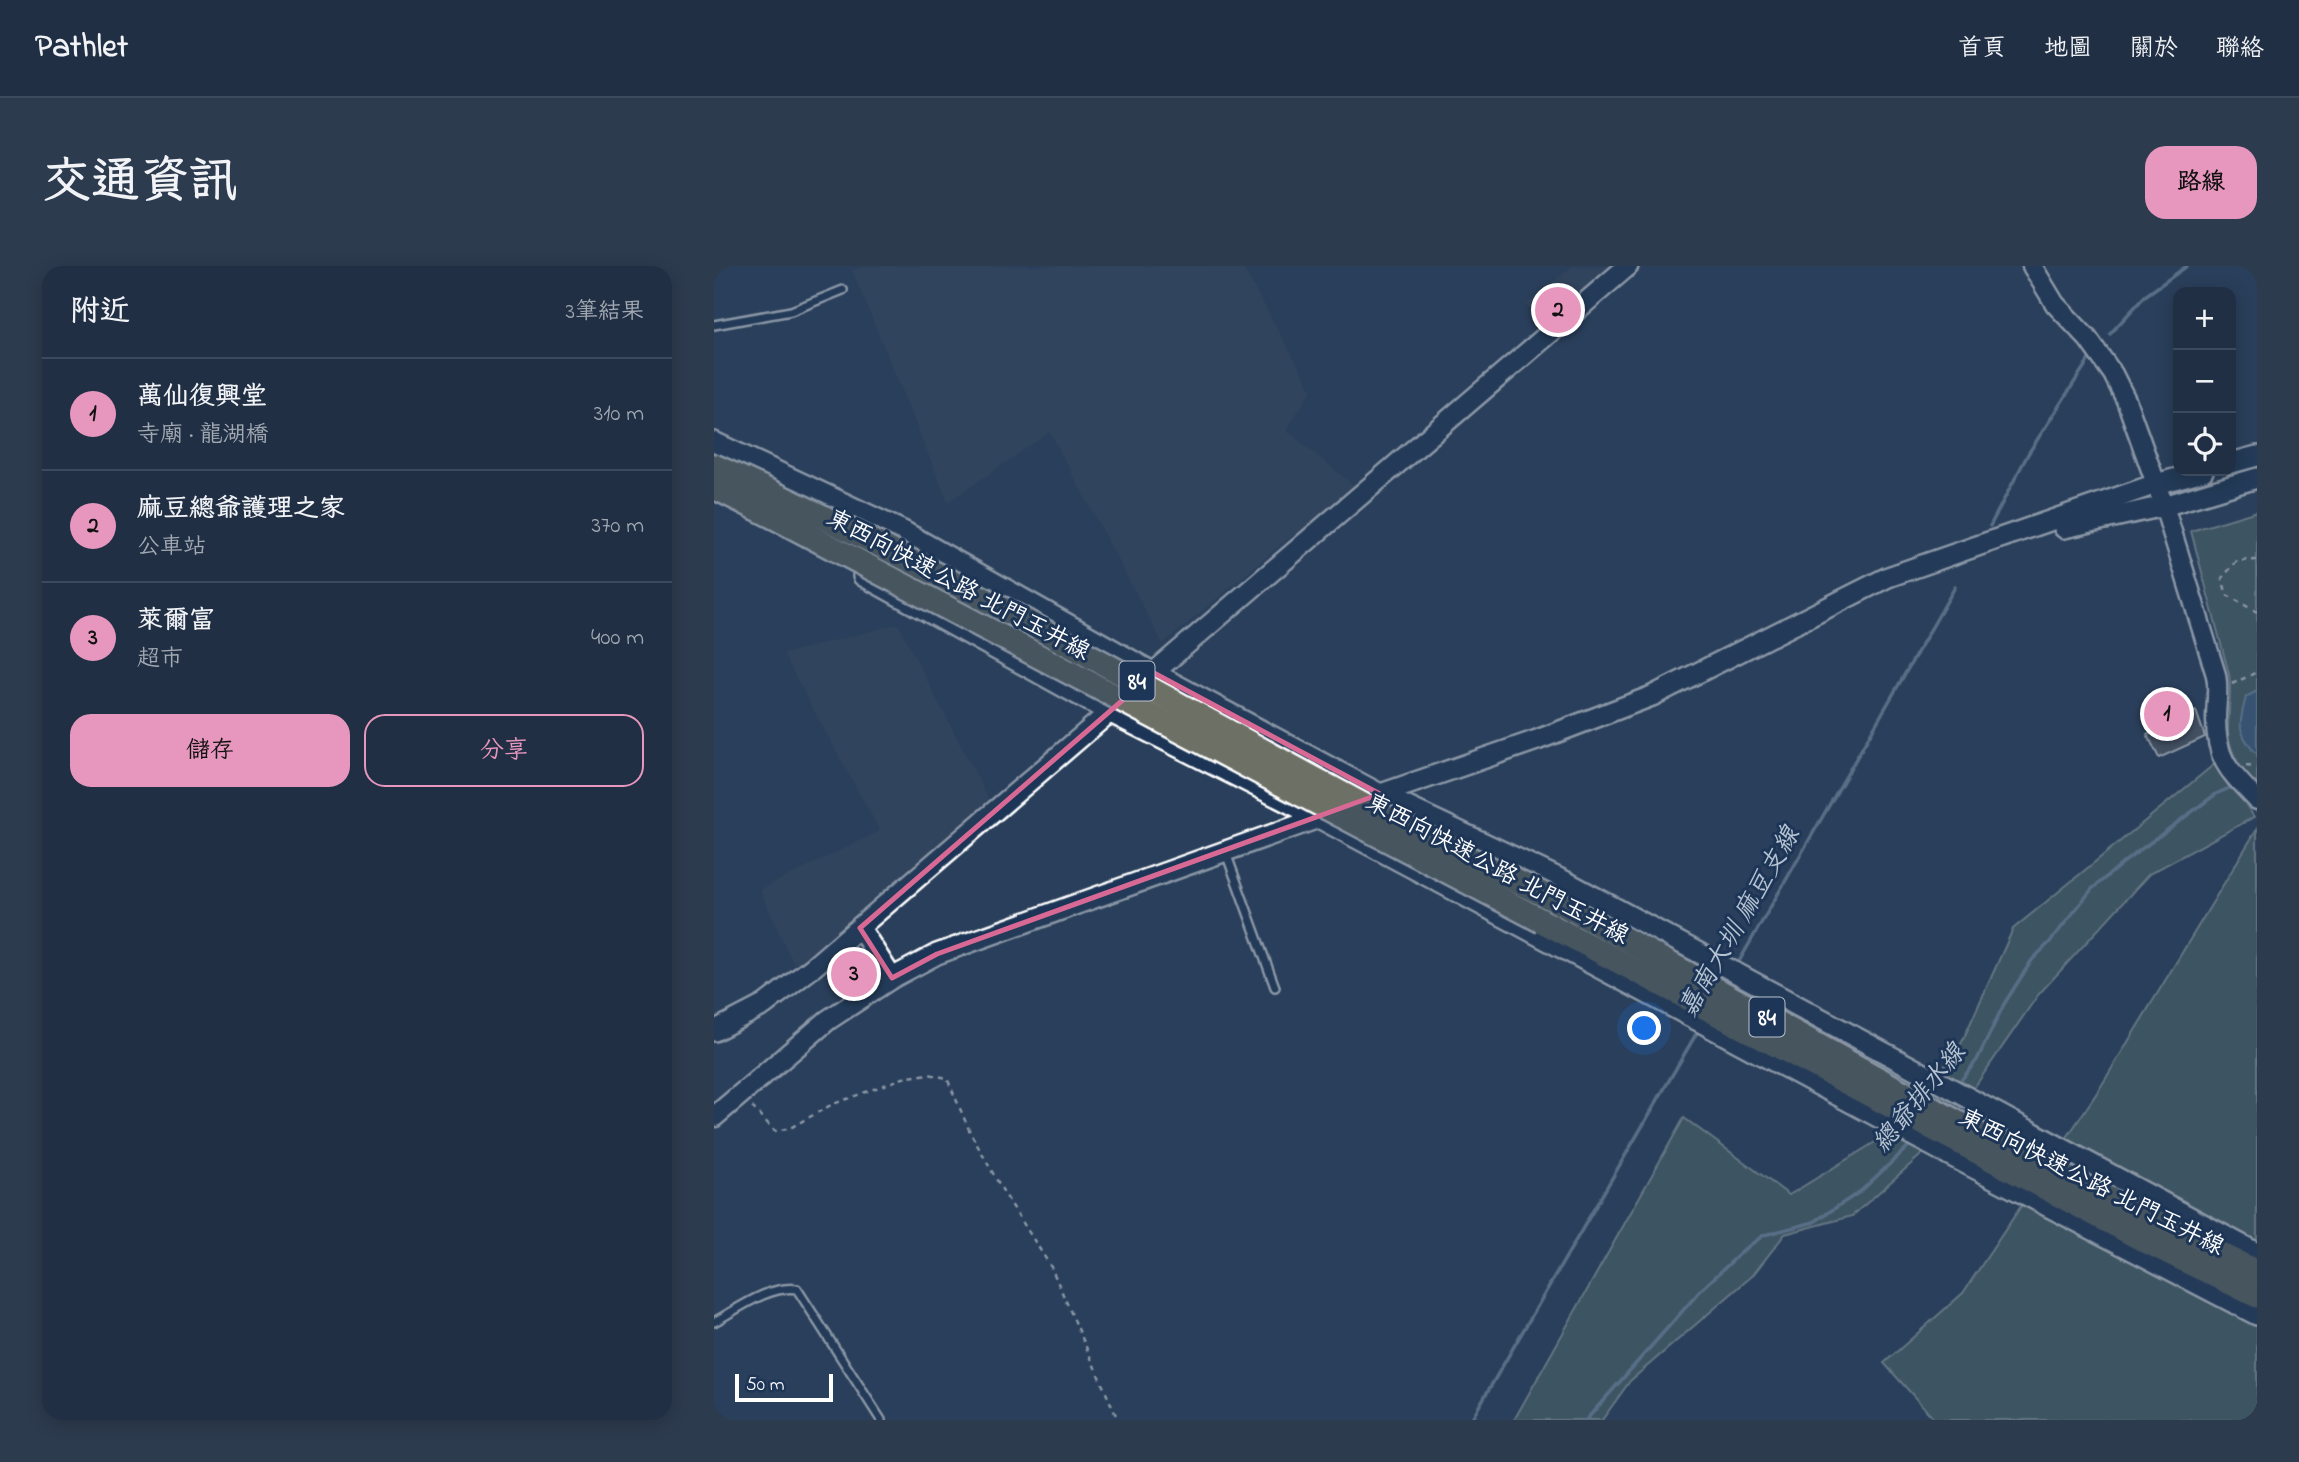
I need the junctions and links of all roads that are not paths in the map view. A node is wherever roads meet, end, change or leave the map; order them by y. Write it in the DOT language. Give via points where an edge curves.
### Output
graph roads {
  1 [pos="1628,266"];
  2 [pos="2032,266"];
  3 [pos="843,290"];
  4 [pos="714,326"];
  5 [pos="714,442"];
  6 [pos="2257,456"];
  7 [pos="2236,462"];
  8 [pos="714,466"];
  9 [pos="2185,476"];
  10 [pos="2257,478"];
  11 [pos="2156,484"];
  12 [pos="714,487"];
  13 [pos="714,497"];
  14 [pos="2164,506"];
  15 [pos="1974,549"];
  16 [pos="1154,673"];
  17 [pos="1109,712"];
  18 [pos="1380,794"];
  19 [pos="2257,800"];
  20 [pos="1319,818"];
  21 [pos="1225,853"];
  22 [pos="860,928"];
  23 [pos="892,978"];
  24 [pos="1275,987"];
  25 [pos="714,1031"];
  26 [pos="714,1117"];
  27 [pos="1964,1145"];
  28 [pos="2251,1275"];
  29 [pos="2257,1315"];
  30 [pos="714,1322"];
  31 [pos="881,1420"];
  1 -- 16 [label="main road"];
  2 -- 11 [label="street" via="2055,304 2113,374"];
  3 -- 4 [label="lane" via="791,311"];
  5 -- 16 [label="main road" via="903,531"];
  6 -- 7 [label="main road"];
  8 -- 27 [label="highway, 東西向快速公路 北門玉井線 / 84, bridge" via="969,590 1378,813 1556,901"];
  9 -- 11 [label="main road"];
  10 -- 14 [label="main road"];
  11 -- 14 [label="street"];
  11 -- 15 [label="main road"];
  12 -- 27 [label="highway, 東西向快速公路 北門玉井線 / 84, bridge"];
  13 -- 17 [label="main road"];
  14 -- 15 [label="main road"];
  14 -- 19 [label="street" via="2218,688 2217,738 2223,763"];
  15 -- 18 [label="main road" via="1867,586 1652,696"];
  16 -- 17 [label="main road"];
  16 -- 18 [label="main road"];
  17 -- 20 [label="main road"];
  17 -- 22 [label="main road"];
  18 -- 20 [label="main road"];
  18 -- 28 [label="main road" via="1567,882 1981,1106"];
  20 -- 21 [label="main road"];
  20 -- 27 [label="main road" via="1533,931"];
  21 -- 23 [label="main road" via="937,954"];
  21 -- 24 [label="lane"];
  22 -- 23 [label="main road"];
  22 -- 25 [label="main road" via="764,1005"];
  23 -- 26 [label="main road" via="828,1020"];
  27 -- 28 [label="highway, 東西向快速公路 北門玉井線 / 84" via="2151,1244"];
  27 -- 29 [label="main road"];
  30 -- 31 [label="lane" via="785,1287 797,1289"];
}
